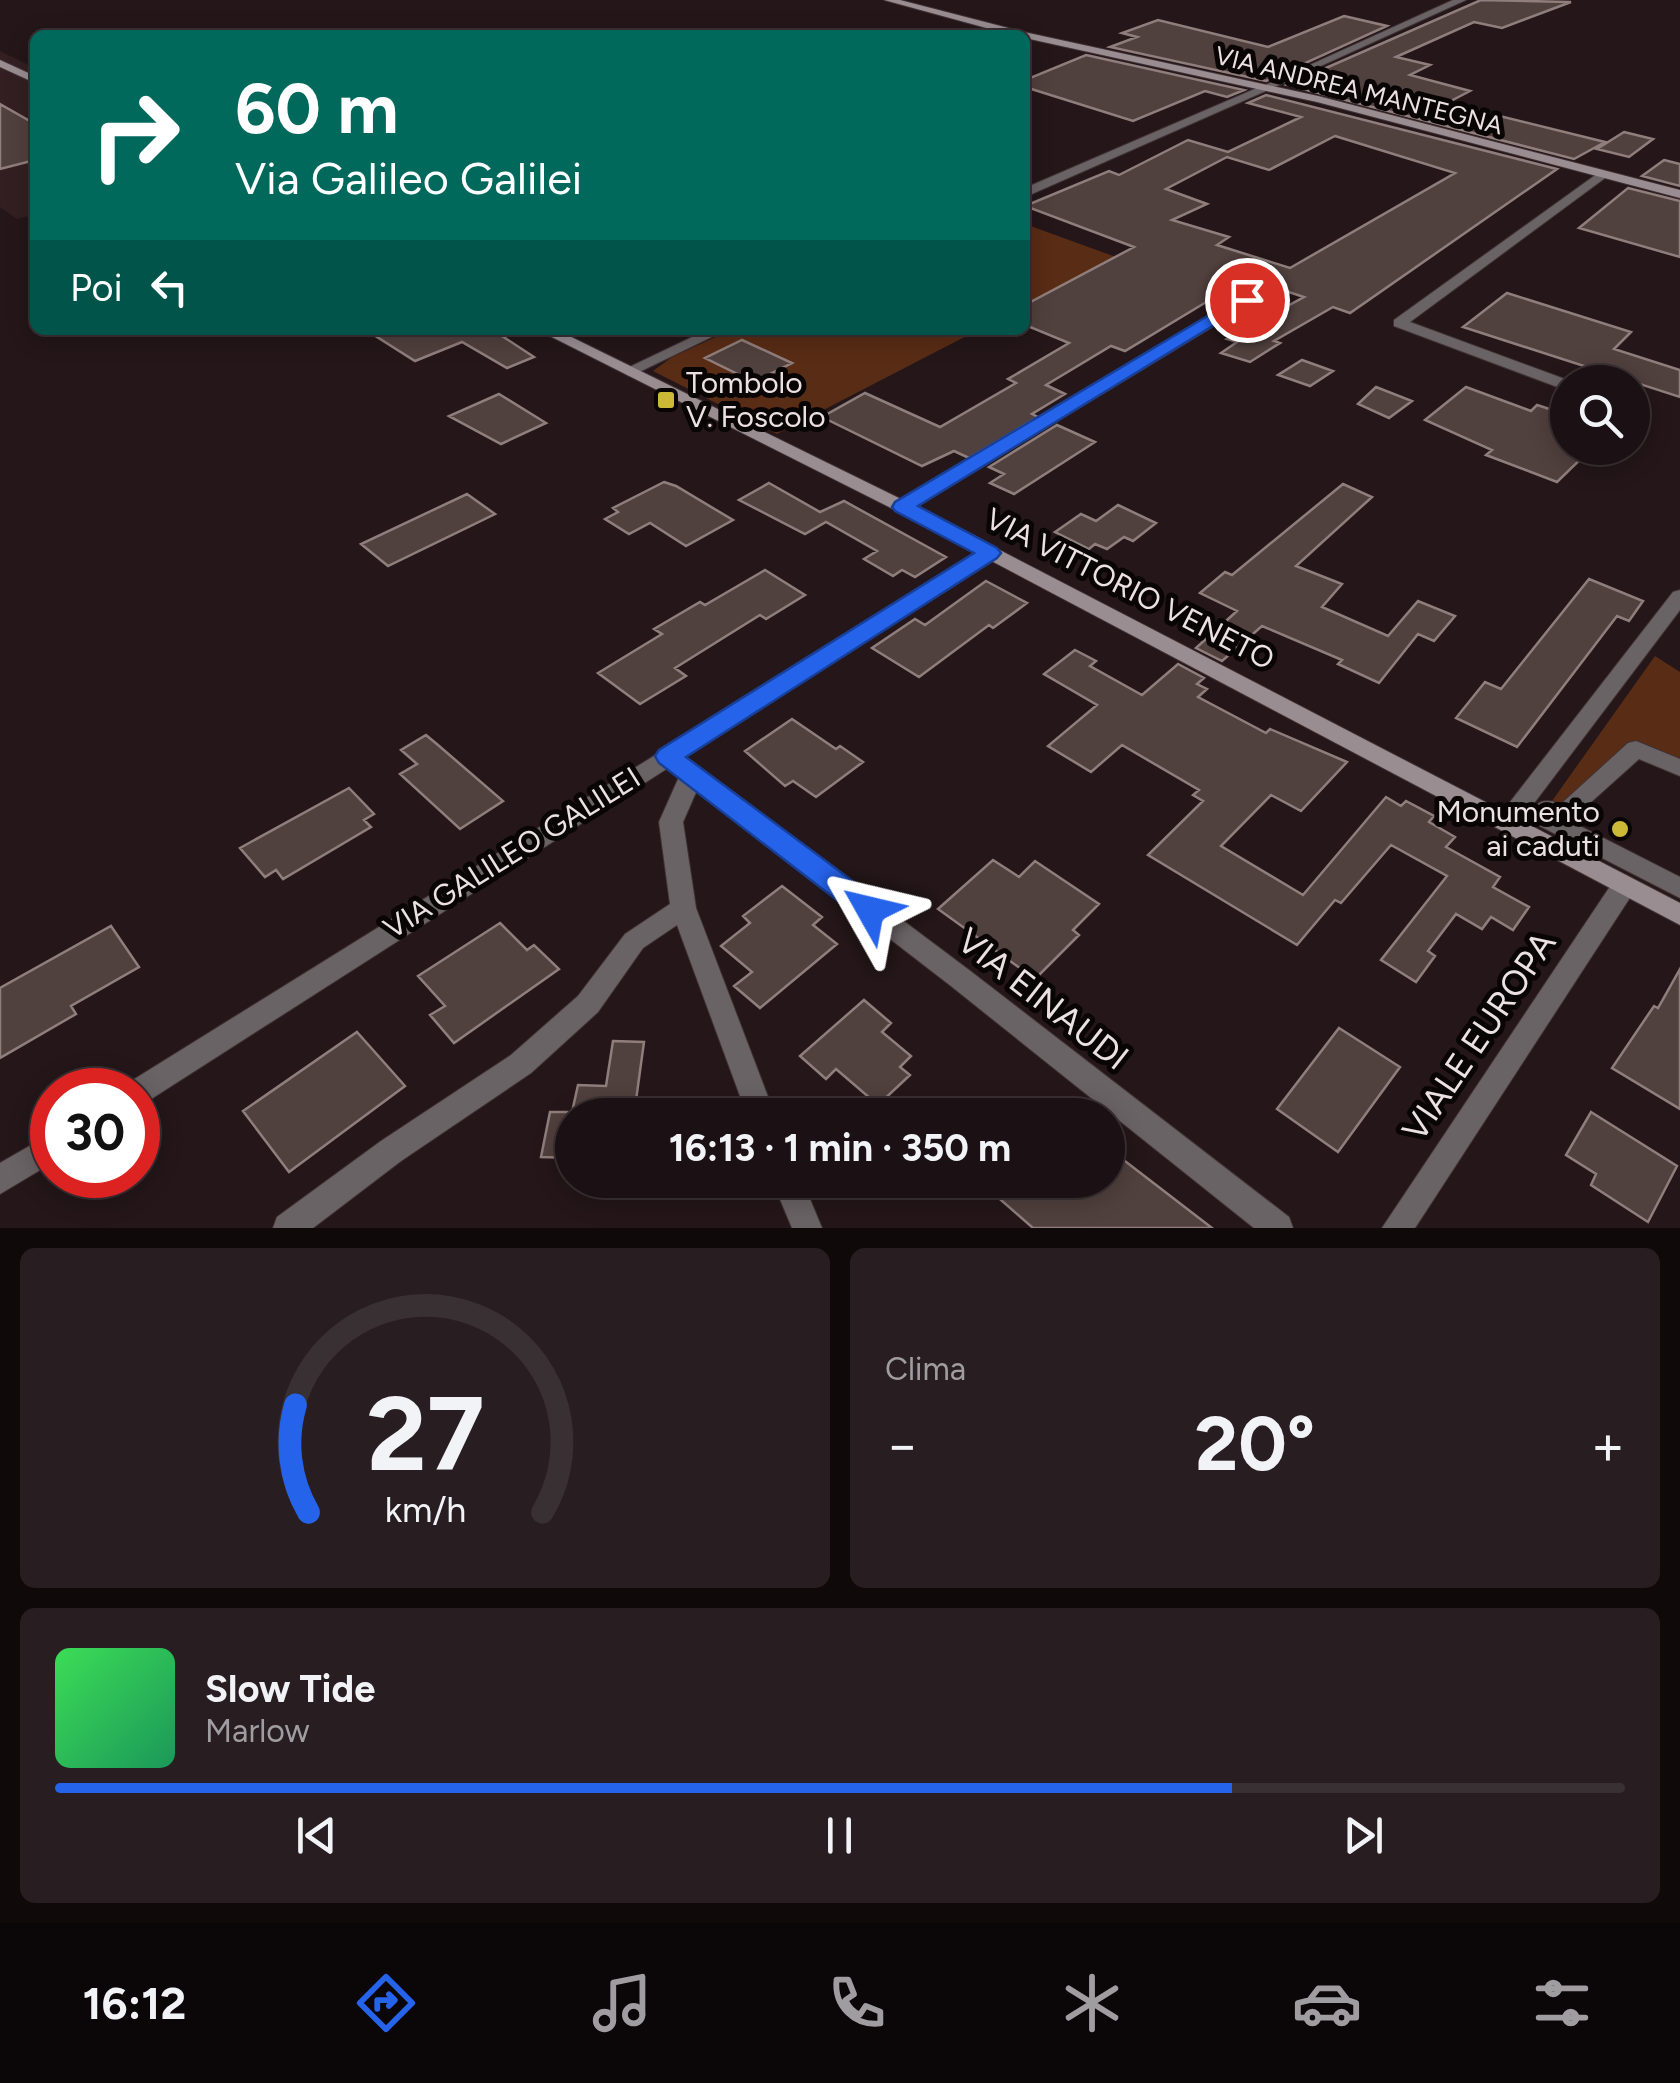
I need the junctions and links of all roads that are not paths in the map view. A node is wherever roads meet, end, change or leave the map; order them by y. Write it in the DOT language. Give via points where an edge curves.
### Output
graph roads {
  1 [pos="889,0"];
  2 [pos="1461,0"];
  3 [pos="1002,30"];
  4 [pos="1030,37"];
  5 [pos="0,63"];
  6 [pos="30,78"];
  7 [pos="1264,88"];
  8 [pos="1601,174"];
  9 [pos="1030,191"];
  10 [pos="1680,194"];
  11 [pos="1247,300"];
  12 [pos="555,335"];
  13 [pos="708,335"];
  14 [pos="629,371"];
  15 [pos="1550,379"];
  16 [pos="903,507"];
  17 [pos="990,553"];
  18 [pos="1680,596"];
  19 [pos="668,756"];
  20 [pos="1680,768"];
  21 [pos="691,776"];
  22 [pos="1508,821"];
  23 [pos="1624,886"];
  24 [pos="1680,888"];
  25 [pos="682,908"];
  26 [pos="1680,915"];
  27 [pos="160,1078"];
  28 [pos="755,1098"];
  29 [pos="30,1161"];
  30 [pos="0,1180"];
  31 [pos="795,1198"];
  32 [pos="288,1228"];
  33 [pos="807,1228"];
  34 [pos="1278,1228"];
  35 [pos="1397,1228"];
  1 -- 3 [label="main road, VIA ANDREA MANTEGNA"];
  2 -- 7 [label="street"];
  4 -- 7 [label="main road, VIA ANDREA MANTEGNA"];
  5 -- 6 [label="main road"];
  7 -- 8 [label="main road, VIA ANDREA MANTEGNA"];
  7 -- 9 [label="street"];
  8 -- 10 [label="main road, VIA ANDREA MANTEGNA"];
  8 -- 15 [label="street" via="1399,323"];
  11 -- 16 [label="street"];
  12 -- 14 [label="main road, VIA VITTORIO VENETO"];
  13 -- 14 [label="street"];
  14 -- 16 [label="main road, VIA VITTORIO VENETO"];
  16 -- 17 [label="main road, VIA VITTORIO VENETO"];
  17 -- 19 [label="street, VIA GALILEO GALILEI"];
  17 -- 22 [label="main road, VIA VITTORIO VENETO"];
  18 -- 22 [label="street"];
  19 -- 21 [label="street, VIA EINAUDI"];
  19 -- 27 [label="street, VIA GALILEO GALILEI"];
  20 -- 24 [label="street" via="1636,749 1565,814 1547,808 1540,816"];
  21 -- 25 [label="street" via="671,822"];
  21 -- 34 [label="street, VIA EINAUDI"];
  22 -- 23 [label="main road, VIA VITTORIO VENETO"];
  23 -- 26 [label="main road, VIA VITTORIO VENETO"];
  23 -- 35 [label="street, VIALE EUROPA"];
  25 -- 28 [label="street"];
  25 -- 32 [label="street" via="634,940 588,1004 520,1064"];
  29 -- 30 [label="street"];
  31 -- 33 [label="street"];
}
